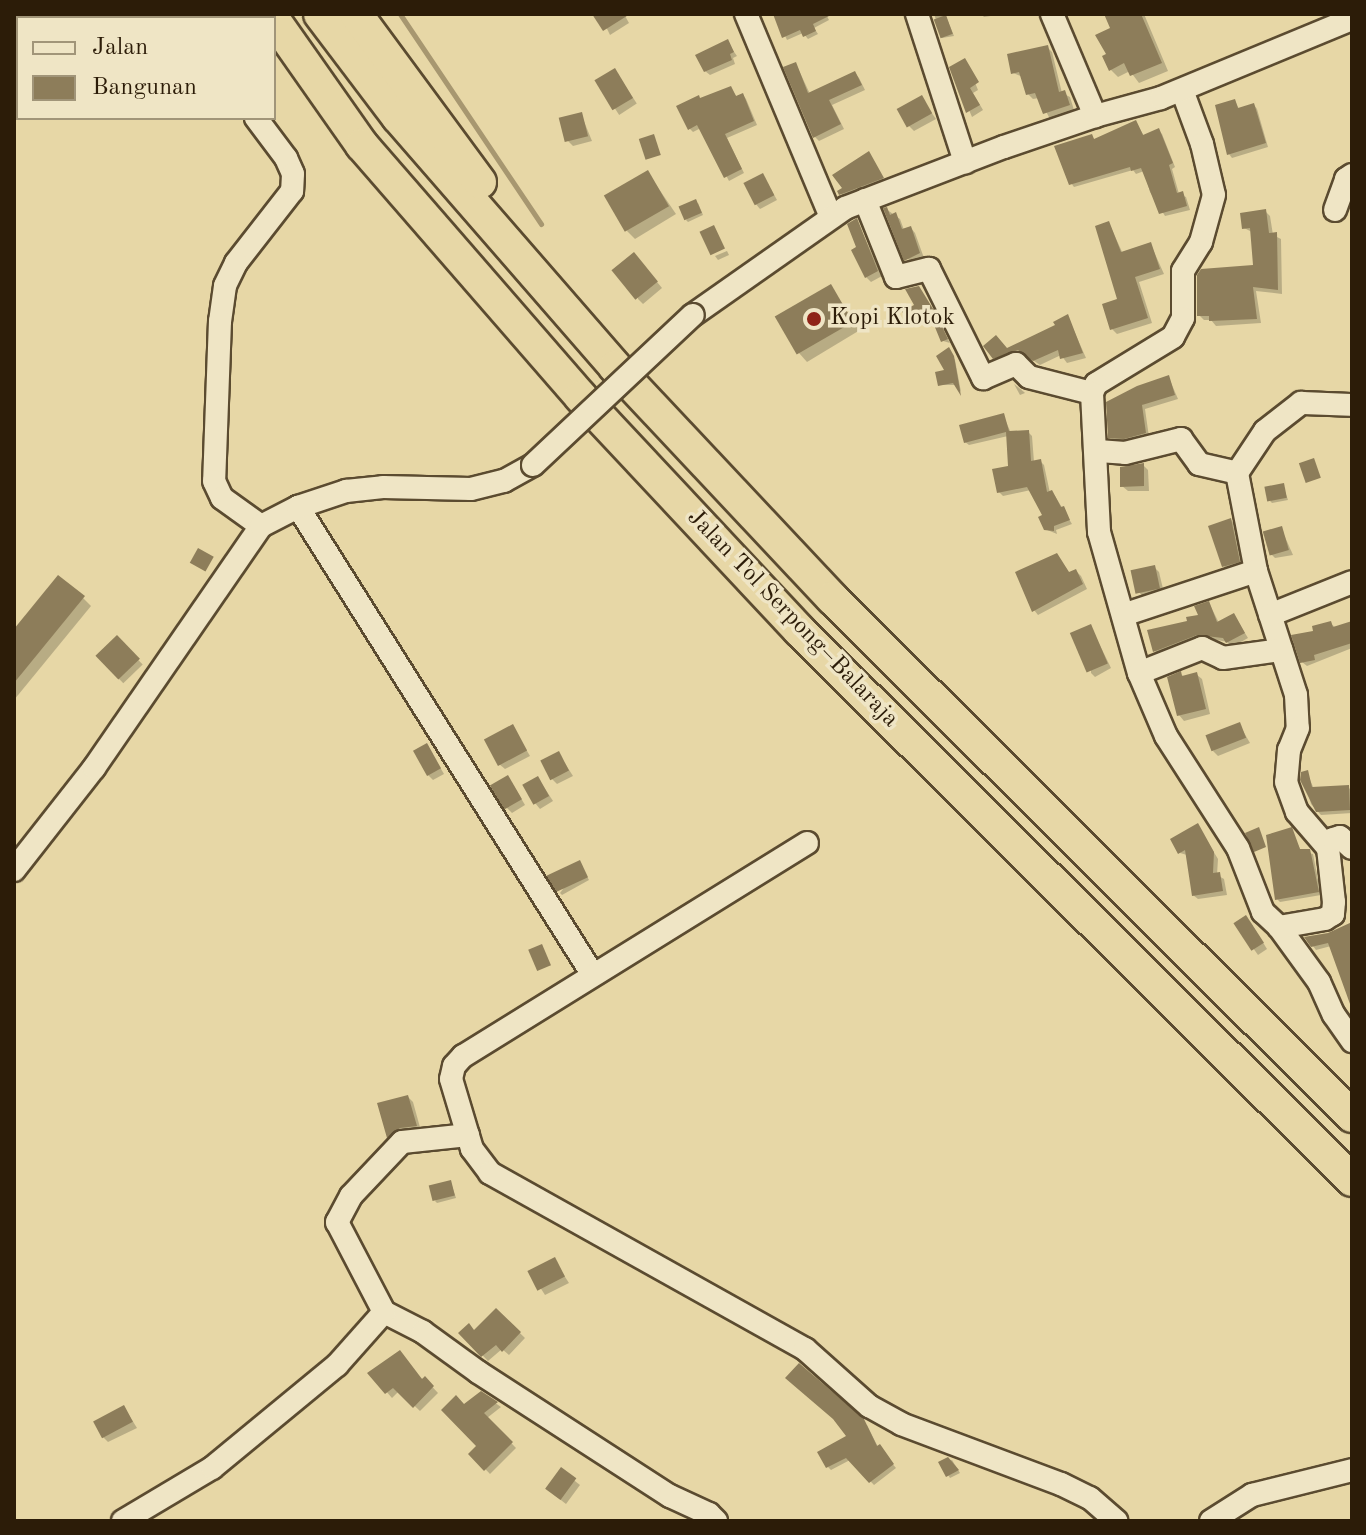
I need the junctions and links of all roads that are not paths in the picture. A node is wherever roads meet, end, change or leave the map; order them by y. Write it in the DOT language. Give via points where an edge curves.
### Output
graph roads {
  1 [pos="320,14"];
  2 [pos="356,14"];
  3 [pos="746,14"];
  4 [pos="917,14"];
  5 [pos="1052,14"];
  6 [pos="1352,19"];
  7 [pos="276,23"];
  8 [pos="1182,90"];
  9 [pos="1095,116"];
  10 [pos="258,120"];
  11 [pos="965,162"];
  12 [pos="1352,175"];
  13 [pos="865,200"];
  14 [pos="1335,210"];
  15 [pos="831,217"];
  16 [pos="615,367"];
  17 [pos="1092,393"];
  18 [pos="1352,405"];
  19 [pos="1098,451"];
  20 [pos="1237,473"];
  21 [pos="298,507"];
  22 [pos="261,526"];
  23 [pos="1256,571"];
  24 [pos="1352,582"];
  25 [pos="1123,615"];
  26 [pos="1270,615"];
  27 [pos="1281,650"];
  28 [pos="1139,673"];
  29 [pos="807,843"];
  30 [pos="1345,846"];
  31 [pos="14,870"];
  32 [pos="1279,927"];
  33 [pos="593,975"];
  34 [pos="1352,1041"];
  35 [pos="1352,1116"];
  36 [pos="468,1135"];
  37 [pos="1352,1180"];
  38 [pos="384,1312"];
  39 [pos="1352,1470"];
  40 [pos="123,1521"];
  41 [pos="716,1521"];
  42 [pos="1116,1521"];
  43 [pos="1211,1521"];
  1 -- 16 [label="highway, Jalan Tol Serpong–Balaraja" via="398,117"];
  2 -- 16 [label="highway"];
  3 -- 15 [label="street"];
  4 -- 11 [label="street"];
  5 -- 9 [label="street"];
  6 -- 8 [label="street"];
  7 -- 37 [label="highway, Jalan Tol Serpong–Balaraja" via="362,145 592,409 810,641"];
  8 -- 9 [label="street"];
  8 -- 17 [label="street" via="1214,195 1201,242 1183,271 1183,318 1173,337 1096,384"];
  9 -- 11 [label="street"];
  10 -- 22 [label="street" via="286,158 293,174 292,191 236,263 225,286 214,481 222,498"];
  11 -- 13 [label="street"];
  12 -- 14 [label="street"];
  13 -- 15 [label="street"];
  13 -- 17 [label="street" via="896,277 929,269 983,378 1016,364 1029,377"];
  15 -- 21 [label="street, bridge" via="693,315 533,465 504,481 471,489 346,491"];
  16 -- 35 [label="highway, Jalan Tol Serpong–Balaraja" via="843,609"];
  17 -- 19 [label="street"];
  18 -- 20 [label="street" via="1301,403 1265,431"];
  19 -- 20 [label="street" via="1125,453 1181,439 1199,464"];
  19 -- 25 [label="street" via="1099,532"];
  20 -- 23 [label="street"];
  21 -- 22 [label="street"];
  21 -- 33 [label="street"];
  22 -- 31 [label="street" via="94,768"];
  23 -- 25 [label="street"];
  23 -- 26 [label="street"];
  24 -- 26 [label="street"];
  25 -- 28 [label="street"];
  26 -- 27 [label="street"];
  27 -- 28 [label="street" via="1223,658 1202,648"];
  27 -- 30 [label="street" via="1296,695 1298,721 1286,782 1297,812"];
  28 -- 32 [label="street" via="1166,736 1238,848 1263,912"];
  29 -- 33 [label="street"];
  30 -- 32 [label="street" via="1333,914"];
  32 -- 34 [label="street" via="1319,982"];
  33 -- 36 [label="street" via="454,1066 451,1079"];
  36 -- 38 [label="street" via="402,1142 351,1196 337,1222"];
  36 -- 42 [label="street" via="479,1162 490,1173 805,1349 869,1406 901,1424 1061,1484 1090,1498"];
  38 -- 40 [label="street" via="337,1365 212,1468"];
  38 -- 41 [label="street"];
  39 -- 43 [label="street" via="1252,1495"];
}
